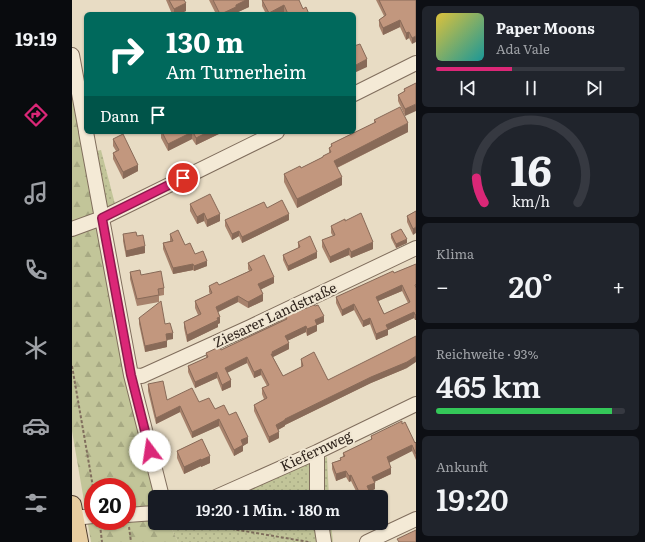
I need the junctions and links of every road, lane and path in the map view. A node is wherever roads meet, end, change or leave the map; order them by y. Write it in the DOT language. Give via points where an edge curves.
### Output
graph roads {
  1 [pos="72,55"];
  2 [pos="416,63"];
  3 [pos="356,93"];
  4 [pos="84,121"];
  5 [pos="86,134"];
  6 [pos="273,134"];
  7 [pos="102,218"];
  8 [pos="72,229"];
  9 [pos="416,248"];
  10 [pos="72,366"];
  11 [pos="131,375"];
  12 [pos="416,404"];
  13 [pos="317,452"];
  14 [pos="91,478"];
  15 [pos="160,490"];
  16 [pos="232,490"];
  17 [pos="317,490"];
  18 [pos="73,511"];
  19 [pos="84,514"];
  20 [pos="148,515"];
  21 [pos="136,517"];
  22 [pos="416,519"];
  23 [pos="100,530"];
  24 [pos="130,530"];
  25 [pos="238,530"];
  26 [pos="322,530"];
  27 [pos="79,542"];
  28 [pos="102,542"];
  29 [pos="132,542"];
  30 [pos="309,542"];
  31 [pos="324,542"];
  32 [pos="368,542"];
  1 -- 4 [label="street"];
  2 -- 3 [label="street"];
  5 -- 7 [label="street"];
  6 -- 7 [label="street"];
  7 -- 8 [label="street"];
  7 -- 11 [label="street"];
  9 -- 11 [label="street, Ziesarer Landstraße" via="142,376"];
  10 -- 14 [label="path"];
  11 -- 15 [label="street"];
  12 -- 13 [label="street, Kiefernweg"];
  13 -- 16 [label="street, Kiefernweg"];
  13 -- 17 [label="street"];
  18 -- 19 [label="street"];
  18 -- 27 [label="main road"];
  20 -- 21 [label="street"];
  22 -- 32 [label="street"];
  23 -- 28 [label="path"];
  24 -- 29 [label="path"];
  25 -- 30 [label="path"];
  26 -- 31 [label="street"];
}
